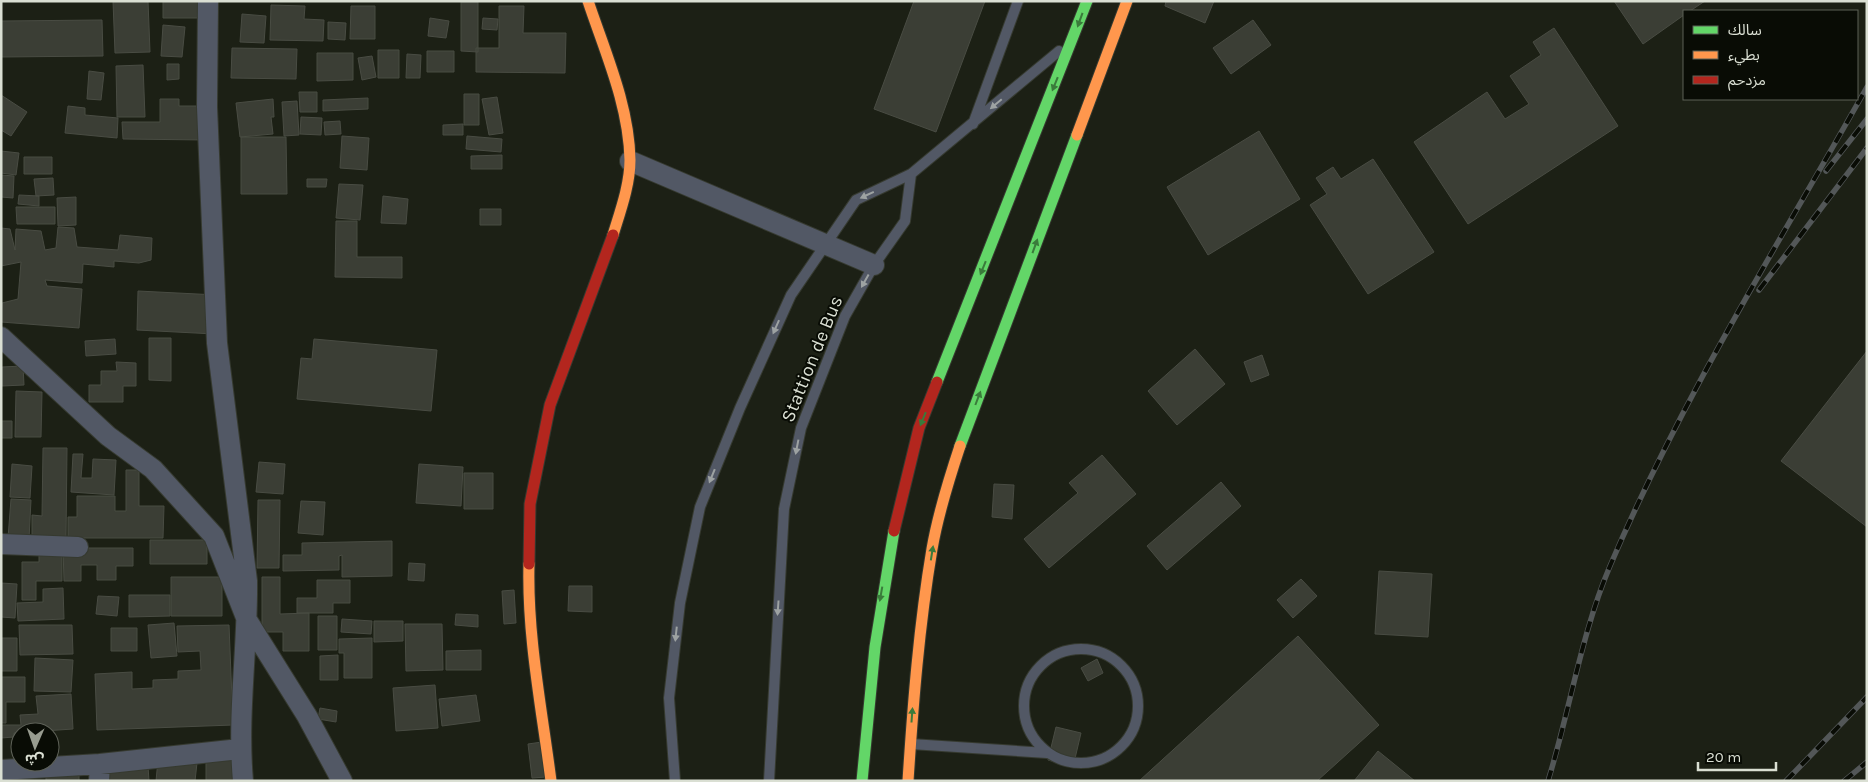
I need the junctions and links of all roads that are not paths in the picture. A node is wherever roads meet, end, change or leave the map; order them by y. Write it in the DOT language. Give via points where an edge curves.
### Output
graph roads {
  1 [pos="208,1"];
  2 [pos="588,1"];
  3 [pos="1018,1"];
  4 [pos="1087,1"];
  5 [pos="1127,1"];
  6 [pos="1073,39"];
  7 [pos="972,125"];
  8 [pos="630,160"];
  9 [pos="911,174"];
  10 [pos="826,244"];
  11 [pos="874,265"];
  12 [pos="1,337"];
  13 [pos="1,544"];
  14 [pos="78,547"];
  15 [pos="247,620"];
  16 [pos="910,744"];
  17 [pos="240,749"];
  18 [pos="1047,753"];
  19 [pos="1,770"];
  20 [pos="99,772"];
  21 [pos="243,781"];
  22 [pos="342,781"];
  23 [pos="551,781"];
  24 [pos="675,781"];
  25 [pos="769,781"];
  26 [pos="862,781"];
  27 [pos="908,781"];
  1 -- 15 [label="street" via="207,107 217,343 247,580"];
  2 -- 8 [label="main road" via="622,101"];
  3 -- 7 [label="lane"];
  4 -- 6 [label="main road, one-way"];
  16 -- 5 [label="main road, one-way" via="932,548 941,508 960,447"];
  6 -- 7 [label="lane, one-way"];
  6 -- 26 [label="main road, one-way" via="919,428 898,509 878,610"];
  7 -- 9 [label="lane"];
  8 -- 10 [label="street"];
  8 -- 23 [label="main road" via="624,198 613,234 550,405 530,504 528,586"];
  9 -- 10 [label="lane, one-way" via="856,200"];
  9 -- 11 [label="lane, Stattion de Bus" via="905,221"];
  10 -- 11 [label="street"];
  10 -- 24 [label="lane, one-way" via="791,295 700,507 680,603 669,698"];
  11 -- 25 [label="lane, Stattion de Bus, one-way" via="845,316 799,437 784,509"];
  12 -- 15 [label="street" via="108,436 153,469 214,536"];
  13 -- 14 [label="street"];
  15 -- 17 [label="street"];
  15 -- 22 [label="street" via="307,716"];
  16 -- 18 [label="lane"];
  16 -- 27 [label="main road"];
  17 -- 20 [label="street"];
  17 -- 21 [label="street"];
  18 -- 18 [label="lane" via="1064,761 1092,762 1118,750 1130,736 1137,719 1138,700 1133,681 1122,666 1107,655 1088,649 1070,650 1052,657 1037,669 1027,685 1023,703 1025,722"];
  19 -- 20 [label="street"];
}
